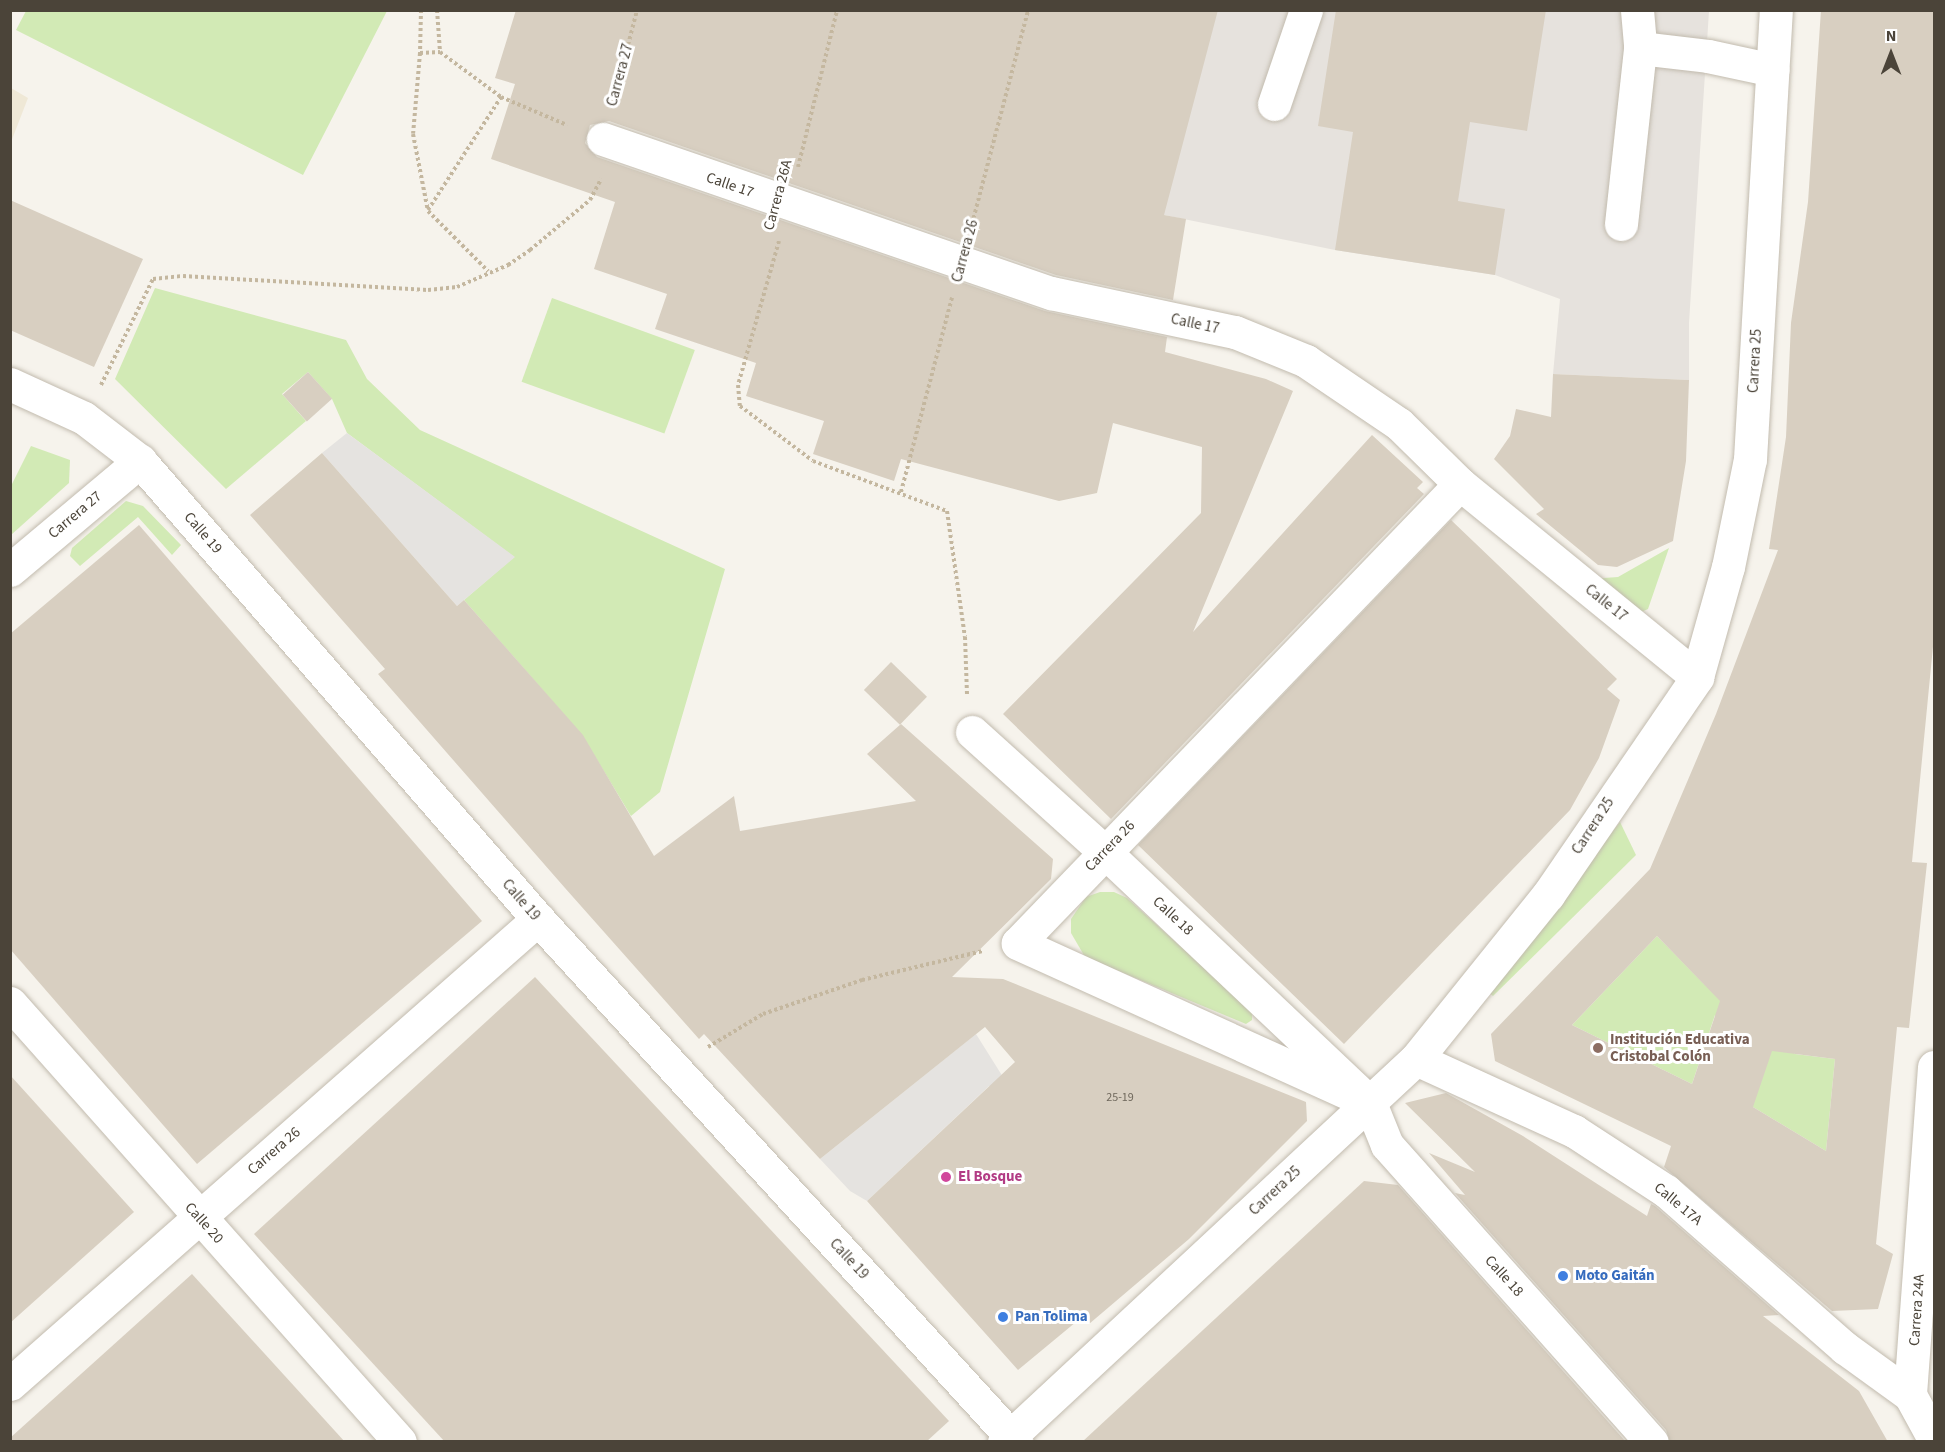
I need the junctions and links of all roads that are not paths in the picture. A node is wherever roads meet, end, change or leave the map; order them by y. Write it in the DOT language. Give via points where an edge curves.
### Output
graph roads {
  1 [pos="1306,10"];
  2 [pos="1637,10"];
  3 [pos="1776,10"];
  4 [pos="1640,48"];
  5 [pos="1773,70"];
  6 [pos="1274,104"];
  7 [pos="611,143"];
  8 [pos="1621,224"];
  9 [pos="10,384"];
  10 [pos="140,461"];
  11 [pos="1460,484"];
  12 [pos="10,570"];
  13 [pos="1697,677"];
  14 [pos="972,732"];
  15 [pos="1105,852"];
  16 [pos="538,919"];
  17 [pos="10,1003"];
  18 [pos="1416,1059"];
  19 [pos="1935,1067"];
  20 [pos="1370,1103"];
  21 [pos="1930,1194"];
  22 [pos="199,1218"];
  23 [pos="10,1384"];
  24 [pos="1910,1395"];
  25 [pos="1935,1439"];
  26 [pos="1010,1440"];
  27 [pos="400,1442"];
  28 [pos="1652,1442"];
  1 -- 6 [label="street"];
  2 -- 4 [label="street"];
  3 -- 5 [label="street, Carrera 25"];
  4 -- 5 [label="street" via="1708,56"];
  4 -- 8 [label="street"];
  5 -- 13 [label="street, Carrera 25" via="1750,459 1728,567"];
  7 -- 11 [label="street, Calle 17" via="1051,293 1235,332 1306,361 1399,424"];
  9 -- 10 [label="street, Calle 19" via="84,418"];
  10 -- 12 [label="street, Carrera 27"];
  10 -- 16 [label="street, Calle 19"];
  11 -- 13 [label="street, Calle 17"];
  11 -- 15 [label="street, Carrera 26"];
  13 -- 18 [label="street, Carrera 25" via="1548,895"];
  14 -- 15 [label="street, Calle 18"];
  15 -- 20 [label="street, Calle 18"];
  15 -- 20 [label="street, Carrera 26" via="1018,943"];
  16 -- 22 [label="street, Carrera 26"];
  16 -- 26 [label="street, Calle 19"];
  17 -- 22 [label="street, Calle 20"];
  18 -- 20 [label="street, Carrera 25"];
  18 -- 24 [label="street, Calle 17A" via="1574,1131 1666,1191 1845,1348"];
  19 -- 21 [label="street, Carrera 24A"];
  20 -- 26 [label="street, Carrera 25"];
  20 -- 28 [label="street, Calle 18" via="1387,1145"];
  21 -- 24 [label="street, Carrera 24A"];
  22 -- 23 [label="street, Carrera 26"];
  22 -- 27 [label="street, Calle 20"];
  24 -- 25 [label="street"];
}
